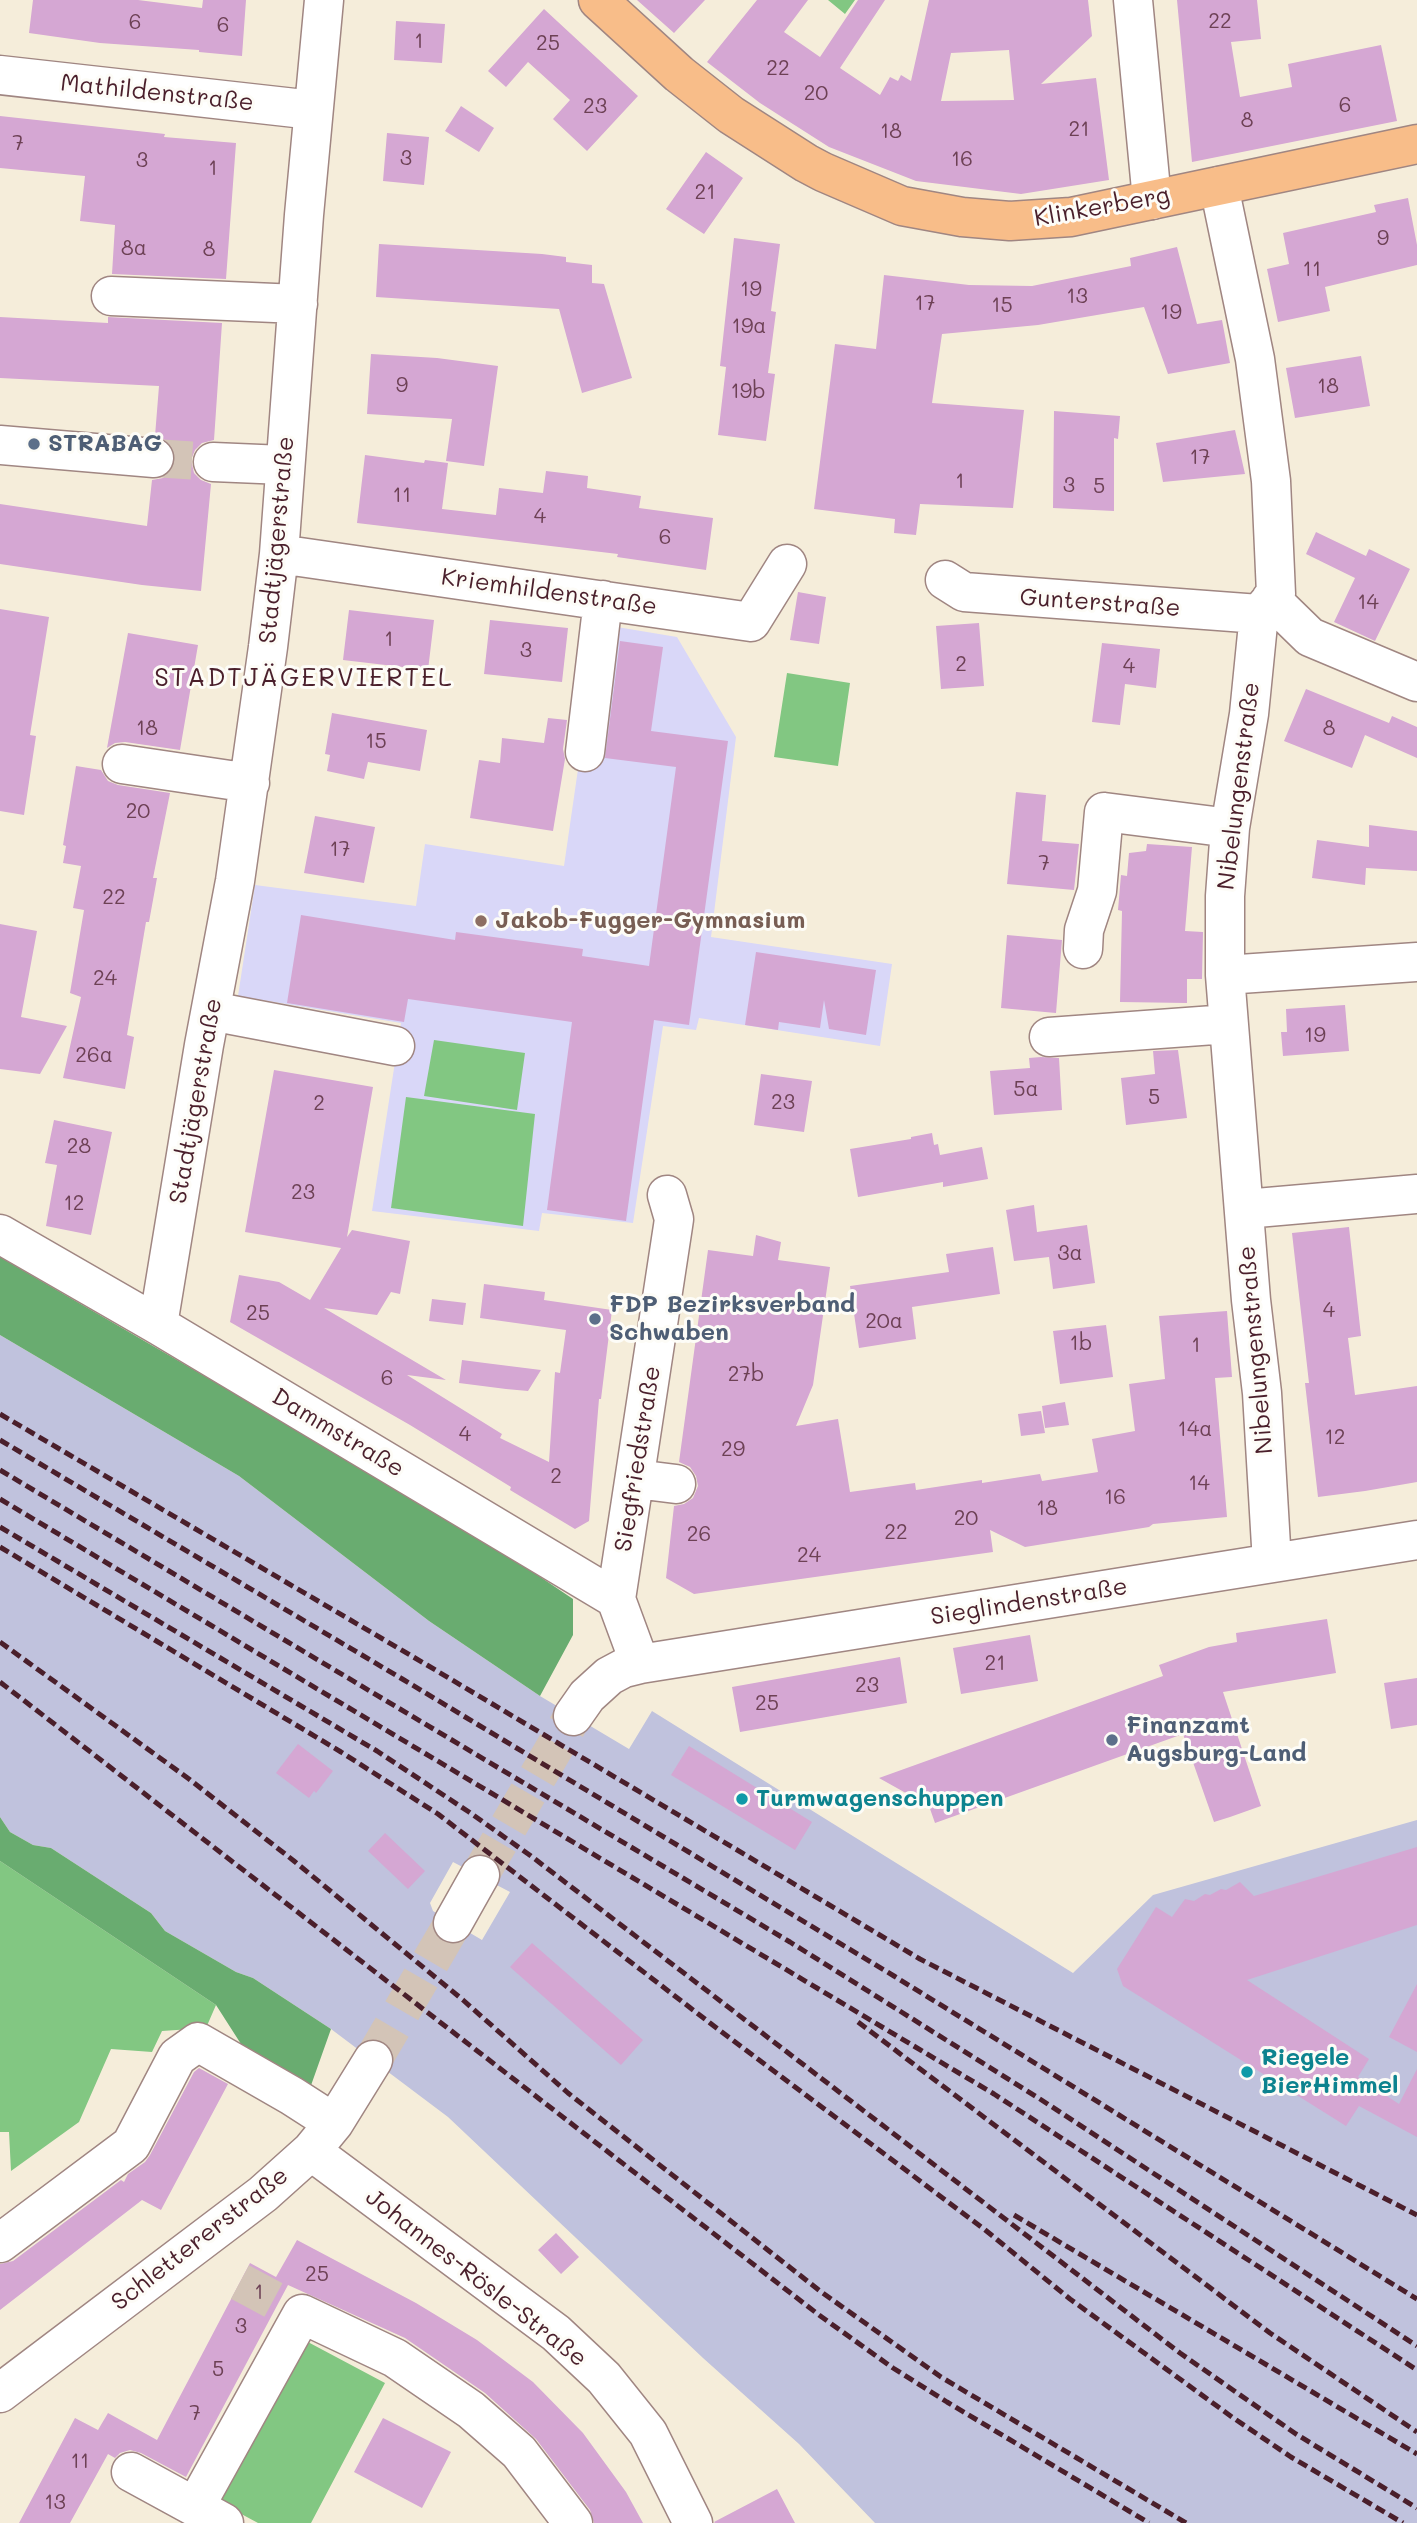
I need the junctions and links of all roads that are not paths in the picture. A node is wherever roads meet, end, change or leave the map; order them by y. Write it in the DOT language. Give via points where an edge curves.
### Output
graph roads {
  1 [pos="324,0"];
  2 [pos="598,0"];
  3 [pos="1133,0"];
  4 [pos="0,75"];
  5 [pos="313,110"];
  6 [pos="1417,144"];
  7 [pos="1219,186"];
  8 [pos="1152,200"];
  9 [pos="111,296"];
  10 [pos="298,304"];
  11 [pos="0,445"];
  12 [pos="154,458"];
  13 [pos="213,462"];
  14 [pos="284,465"];
  15 [pos="279,554"];
  16 [pos="787,564"];
  17 [pos="945,580"];
  18 [pos="603,600"];
  19 [pos="1265,607"];
  20 [pos="1417,682"];
  21 [pos="584,752"];
  22 [pos="122,764"];
  23 [pos="250,783"];
  24 [pos="1230,828"];
  25 [pos="1083,949"];
  26 [pos="1417,962"];
  27 [pos="1225,975"];
  28 [pos="211,1011"];
  29 [pos="1228,1024"];
  30 [pos="1049,1037"];
  31 [pos="395,1046"];
  32 [pos="1417,1194"];
  33 [pos="667,1195"];
  34 [pos="1245,1209"];
  35 [pos="0,1234"];
  36 [pos="158,1325"];
  37 [pos="636,1479"];
  38 [pos="676,1484"];
  39 [pos="1417,1540"];
  40 [pos="1272,1563"];
  41 [pos="616,1599"];
  42 [pos="640,1664"];
  43 [pos="573,1716"];
  44 [pos="480,1875"];
  45 [pos="453,1923"];
  46 [pos="373,2060"];
  47 [pos="322,2137"];
  48 [pos="0,2243"];
  49 [pos="0,2393"];
  50 [pos="131,2472"];
  51 [pos="210,2515"];
  52 [pos="573,2523"];
  53 [pos="693,2523"];
  1 -- 5 [label="street, Stadtjägerstraße"];
  2 -- 8 [label="main road, Klinkerberg" via="679,74 756,133 823,172 902,206 1010,222 1072,217"];
  3 -- 8 [label="street"];
  4 -- 5 [label="street, Mathildenstraße"];
  5 -- 10 [label="street, Stadtjägerstraße"];
  6 -- 7 [label="main road, Klinkerberg"];
  7 -- 8 [label="main road, Klinkerberg"];
  7 -- 19 [label="street, Nibelungenstraße" via="1251,336 1271,481 1276,594"];
  9 -- 10 [label="street"];
  10 -- 14 [label="street, Stadtjägerstraße"];
  11 -- 12 [label="street"];
  13 -- 14 [label="street"];
  14 -- 15 [label="street, Stadtjägerstraße"];
  15 -- 18 [label="street, Kriemhildenstraße"];
  15 -- 23 [label="street, Stadtjägerstraße"];
  16 -- 18 [label="street, Kriemhildenstraße" via="751,622"];
  17 -- 19 [label="street, Gunterstraße" via="964,592"];
  18 -- 21 [label="street"];
  19 -- 20 [label="street" via="1310,637"];
  19 -- 24 [label="street, Nibelungenstraße"];
  22 -- 23 [label="street"];
  23 -- 28 [label="street, Stadtjägerstraße"];
  24 -- 25 [label="street" via="1104,812 1097,891"];
  24 -- 27 [label="street, Nibelungenstraße"];
  26 -- 27 [label="street"];
  27 -- 29 [label="street, Nibelungenstraße"];
  28 -- 31 [label="street"];
  28 -- 36 [label="street, Stadtjägerstraße"];
  29 -- 30 [label="street"];
  29 -- 34 [label="street, Nibelungenstraße"];
  32 -- 34 [label="street"];
  33 -- 37 [label="street, Siegfriedstraße" via="674,1219"];
  34 -- 40 [label="street, Nibelungenstraße"];
  35 -- 36 [label="street, Dammstraße"];
  36 -- 41 [label="street, Dammstraße"];
  37 -- 38 [label="street"];
  37 -- 41 [label="street, Siegfriedstraße"];
  39 -- 40 [label="street, Sieglindenstraße"];
  40 -- 42 [label="street, Sieglindenstraße"];
  41 -- 42 [label="street"];
  42 -- 43 [label="street" via="609,1676"];
  44 -- 45 [label="street"];
  46 -- 47 [label="street, Schlettererstraße"];
  47 -- 48 [label="street, Johannes-Rösle-Straße" via="292,2096 198,2042 177,2057 131,2145"];
  47 -- 49 [label="street, Schlettererstraße" via="263,2194"];
  47 -- 53 [label="street, Johannes-Rösle-Straße" via="604,2378 648,2433"];
  50 -- 51 [label="street"];
  51 -- 52 [label="street" via="290,2308 395,2358 471,2410 519,2452"];
}
